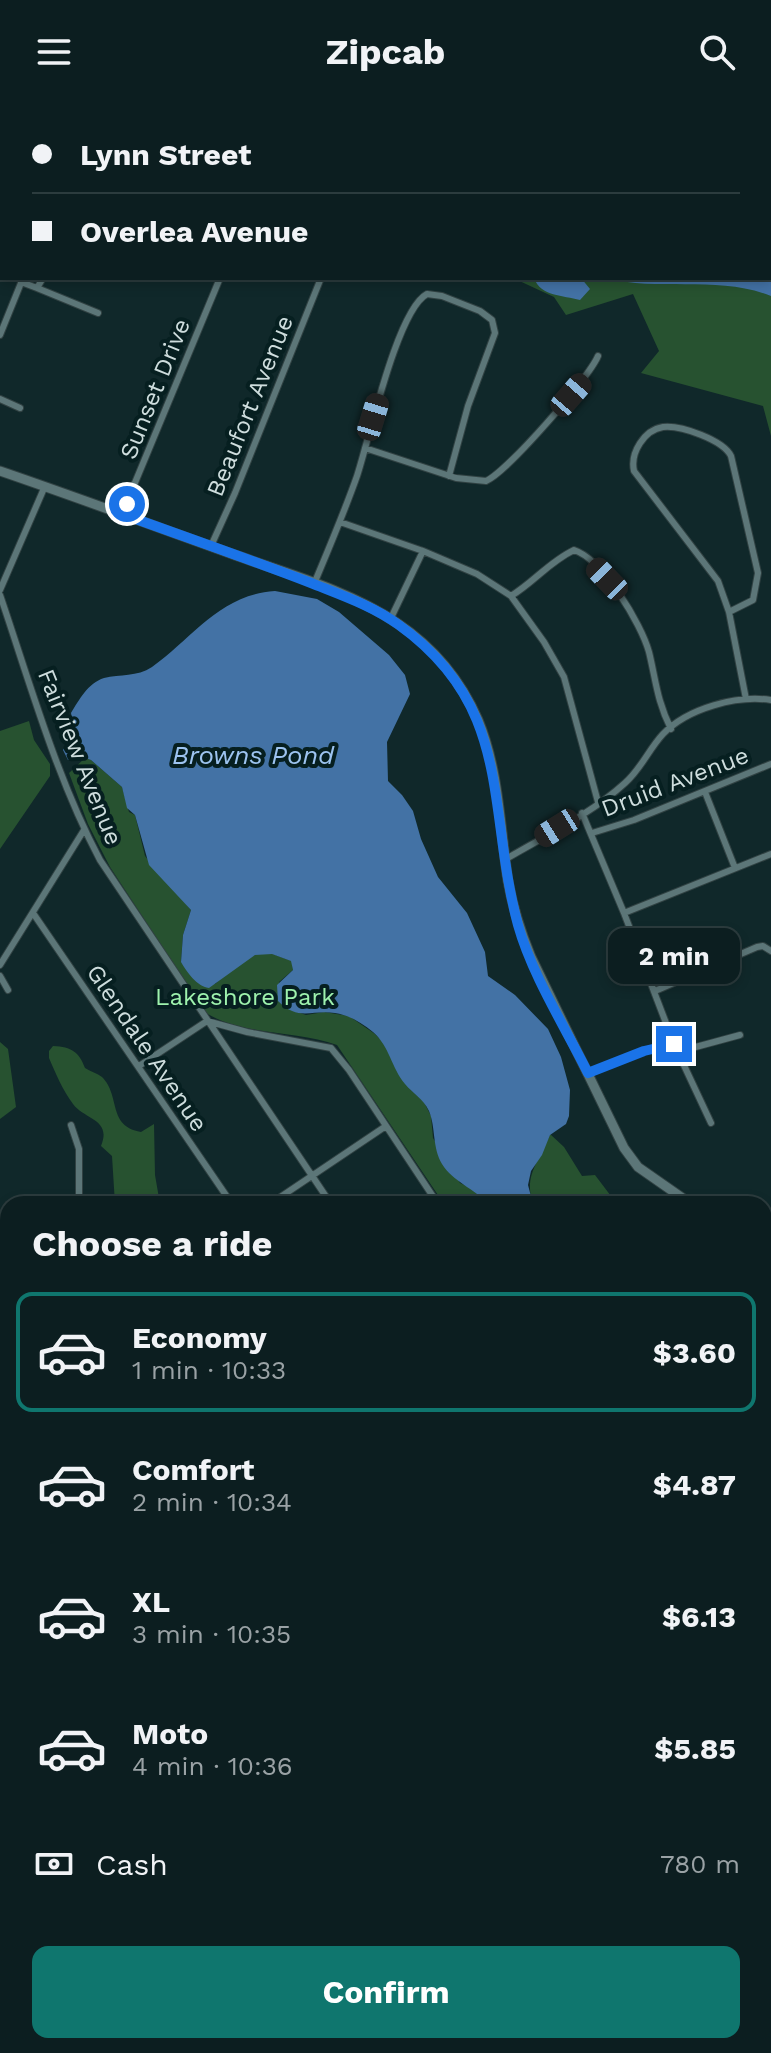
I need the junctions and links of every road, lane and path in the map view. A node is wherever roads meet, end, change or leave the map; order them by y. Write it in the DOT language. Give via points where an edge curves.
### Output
graph roads {
  1 [pos="22,280"];
  2 [pos="42,280"];
  3 [pos="219,280"];
  4 [pos="320,280"];
  5 [pos="37,288"];
  6 [pos="98,313"];
  7 [pos="0,335"];
  8 [pos="598,356"];
  9 [pos="0,399"];
  10 [pos="20,408"];
  11 [pos="365,448"];
  12 [pos="0,471"];
  13 [pos="449,476"];
  14 [pos="45,486"];
  15 [pos="122,514"];
  16 [pos="340,522"];
  17 [pos="211,546"];
  18 [pos="423,551"];
  19 [pos="314,584"];
  20 [pos="0,592"];
  21 [pos="511,596"];
  22 [pos="729,612"];
  23 [pos="390,620"];
  24 [pos="746,699"];
  25 [pos="771,700"];
  26 [pos="671,729"];
  27 [pos="771,764"];
  28 [pos="705,792"];
  29 [pos="598,802"];
  30 [pos="582,813"];
  31 [pos="84,830"];
  32 [pos="592,833"];
  33 [pos="771,854"];
  34 [pos="506,859"];
  35 [pos="735,868"];
  36 [pos="33,913"];
  37 [pos="624,913"];
  38 [pos="768,949"];
  39 [pos="0,965"];
  40 [pos="0,976"];
  41 [pos="8,990"];
  42 [pos="655,991"];
  43 [pos="207,1021"];
  44 [pos="740,1035"];
  45 [pos="674,1044"];
  46 [pos="139,1066"];
  47 [pos="588,1073"];
  48 [pos="711,1123"];
  49 [pos="71,1125"];
  50 [pos="386,1126"];
  51 [pos="312,1176"];
  52 [pos="79,1196"];
  53 [pos="227,1196"];
  54 [pos="282,1196"];
  55 [pos="326,1196"];
  56 [pos="433,1196"];
  57 [pos="677,1196"];
  1 -- 5 [label="street"];
  1 -- 7 [label="street"];
  2 -- 5 [label="street"];
  3 -- 15 [label="street, Sunset Drive"];
  4 -- 17 [label="street, Beaufort Avenue"];
  5 -- 6 [label="street"];
  8 -- 13 [label="street" via="580,385 493,478 470,481"];
  9 -- 10 [label="street"];
  11 -- 13 [label="street"];
  11 -- 13 [label="street" via="379,397 417,303 427,294 442,296 480,311 492,320 495,331"];
  11 -- 16 [label="street"];
  12 -- 14 [label="main road"];
  14 -- 15 [label="main road"];
  14 -- 20 [label="street, Fairview Avenue"];
  15 -- 17 [label="main road"];
  16 -- 18 [label="street"];
  16 -- 19 [label="street"];
  17 -- 19 [label="main road"];
  18 -- 21 [label="street" via="477,574"];
  18 -- 23 [label="street"];
  19 -- 23 [label="main road"];
  20 -- 31 [label="street, Fairview Avenue"];
  21 -- 26 [label="street" via="559,557 574,550 583,553 637,622"];
  21 -- 29 [label="street" via="564,677"];
  22 -- 22 [label="street" via="718,581 634,471 636,450 659,428 678,428 714,440 731,456 758,573 753,600"];
  22 -- 24 [label="street"];
  23 -- 34 [label="main road" via="436,656 479,722"];
  24 -- 25 [label="street"];
  24 -- 26 [label="street" via="721,703"];
  26 -- 29 [label="street" via="624,784"];
  27 -- 28 [label="street, Druid Avenue"];
  28 -- 32 [label="street, Druid Avenue"];
  28 -- 35 [label="street"];
  29 -- 30 [label="street"];
  30 -- 32 [label="street"];
  30 -- 34 [label="street"];
  31 -- 36 [label="street"];
  31 -- 43 [label="street, Fairview Avenue"];
  32 -- 37 [label="street"];
  33 -- 35 [label="street"];
  34 -- 47 [label="main road" via="519,927"];
  35 -- 37 [label="street"];
  36 -- 39 [label="street"];
  36 -- 46 [label="street, Glendale Avenue"];
  37 -- 42 [label="street"];
  38 -- 42 [label="street" via="757,947"];
  40 -- 41 [label="street"];
  42 -- 45 [label="street"];
  43 -- 46 [label="street"];
  43 -- 50 [label="street" via="331,1048"];
  43 -- 51 [label="street, Fairview Avenue"];
  44 -- 45 [label="street" via="692,1048"];
  45 -- 47 [label="street"];
  45 -- 48 [label="street"];
  46 -- 53 [label="street, Glendale Avenue"];
  47 -- 57 [label="main road" via="624,1148 638,1167"];
  49 -- 52 [label="street" via="79,1149"];
  50 -- 51 [label="street"];
  50 -- 56 [label="street"];
  51 -- 54 [label="street"];
  51 -- 55 [label="street, Fairview Avenue"];
}
